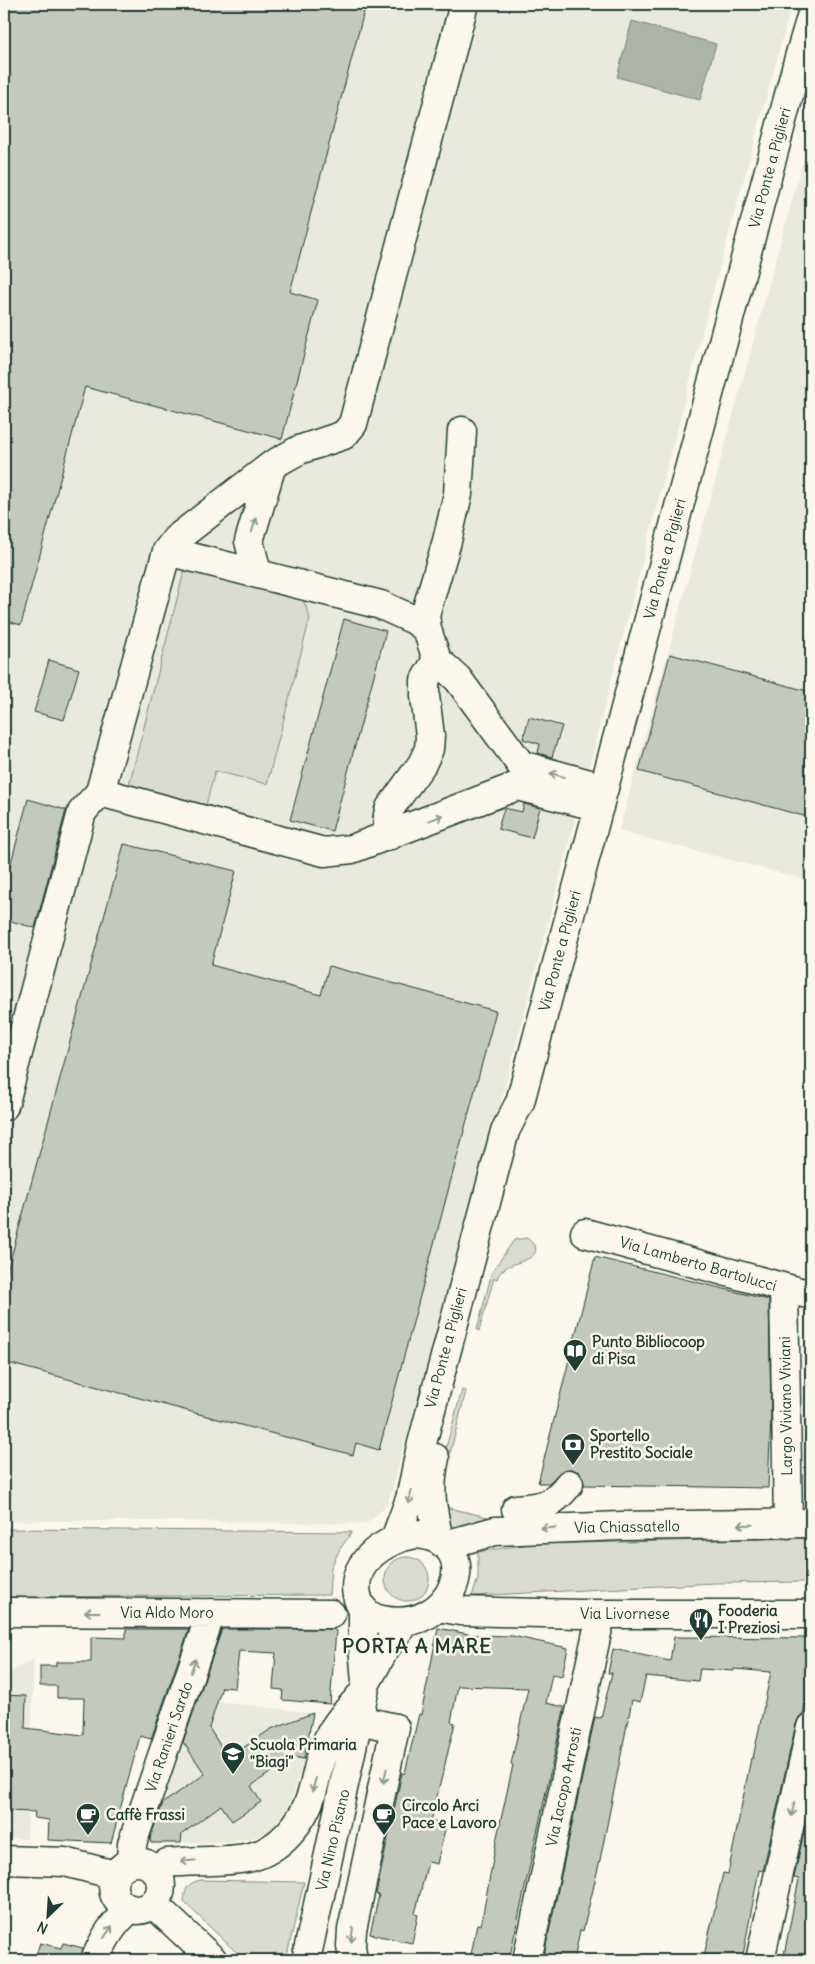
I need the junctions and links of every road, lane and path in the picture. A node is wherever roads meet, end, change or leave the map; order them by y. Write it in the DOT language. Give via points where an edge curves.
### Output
graph roads {
  1 [pos="464,4"];
  2 [pos="811,17"];
  3 [pos="804,56"];
  4 [pos="462,432"];
  5 [pos="272,465"];
  6 [pos="167,551"];
  7 [pos="257,572"];
  8 [pos="427,629"];
  9 [pos="437,660"];
  10 [pos="100,792"];
  11 [pos="601,797"];
  12 [pos="391,836"];
  13 [pos="520,1102"];
  14 [pos="4,1106"];
  15 [pos="585,1233"];
  16 [pos="784,1288"];
  17 [pos="811,1295"];
  18 [pos="569,1484"];
  19 [pos="515,1513"];
  20 [pos="800,1524"];
  21 [pos="395,1539"];
  22 [pos="442,1543"];
  23 [pos="439,1607"];
  24 [pos="363,1610"];
  25 [pos="4,1612"];
  26 [pos="211,1613"];
  27 [pos="331,1614"];
  28 [pos="601,1614"];
  29 [pos="811,1614"];
  30 [pos="405,1622"];
  31 [pos="365,1688"];
  32 [pos="359,1720"];
  33 [pos="811,1727"];
  34 [pos="4,1860"];
  35 [pos="123,1869"];
  36 [pos="156,1872"];
  37 [pos="142,1906"];
  38 [pos="95,1960"];
  39 [pos="213,1960"];
  40 [pos="306,1960"];
  41 [pos="353,1960"];
  42 [pos="527,1960"];
  43 [pos="760,1960"];
  1 -- 5 [label="main road" via="353,424 344,435 299,450"];
  2 -- 3 [label="main road, Via Ponte a Piglieri"];
  3 -- 11 [label="main road, Via Ponte a Piglieri"];
  4 -- 8 [label="main road" via="458,494 425,615"];
  5 -- 6 [label="main road" via="176,539"];
  7 -- 5 [label="main road, one-way" via="249,541"];
  6 -- 7 [label="main road"];
  6 -- 10 [label="main road"];
  7 -- 8 [label="main road" via="381,605"];
  8 -- 9 [label="main road"];
  11 -- 9 [label="main road, one-way" via="521,765 454,673"];
  9 -- 12 [label="main road" via="425,680 429,749 390,808 388,828"];
  10 -- 12 [label="main road" via="324,852 352,849"];
  10 -- 14 [label="main road" via="82,812"];
  12 -- 11 [label="main road, one-way" via="517,786"];
  11 -- 13 [label="main road, Via Ponte a Piglieri"];
  13 -- 21 [label="main road, Via Ponte a Piglieri, one-way" via="505,1131 429,1414 410,1499"];
  13 -- 22 [label="main road, Via Ponte a Piglieri" via="519,1132 509,1178 431,1475 430,1491"];
  15 -- 16 [label="main road, Via Lamberto Bartolucci"];
  16 -- 17 [label="main road, Via Lamberto Bartolucci"];
  16 -- 20 [label="main road, Largo Viviano Viviani"];
  18 -- 19 [label="main road" via="548,1504"];
  20 -- 19 [label="main road, Via Chiassatello, one-way" via="621,1526"];
  19 -- 22 [label="main road, Via Chiassatello" via="495,1531"];
  21 -- 22 [label="main road" via="428,1535"];
  21 -- 24 [label="main road" via="374,1552 358,1574 356,1589"];
  22 -- 23 [label="main road" via="454,1557 456,1570 452,1588"];
  23 -- 28 [label="main road, Via Livornese" via="460,1611"];
  23 -- 30 [label="main road" via="426,1616"];
  24 -- 30 [label="main road" via="378,1619"];
  24 -- 31 [label="main road, Via Nino Pisano"];
  26 -- 25 [label="main road, Via Aldo Moro, one-way"];
  26 -- 27 [label="main road, Via Aldo Moro"];
  35 -- 26 [label="main road, Via Ranieri Sardo, one-way"];
  28 -- 29 [label="main road, Via Livornese"];
  28 -- 42 [label="main road, Via Iacopo Arrosti"];
  30 -- 31 [label="main road, Via Nino Pisano" via="386,1647"];
  31 -- 32 [label="main road, Via Nino Pisano"];
  31 -- 36 [label="main road, one-way" via="328,1739 309,1801 295,1825 281,1840 250,1857 167,1863"];
  32 -- 40 [label="main road, Via Nino Pisano"];
  32 -- 41 [label="main road, one-way" via="395,1728 352,1930"];
  33 -- 43 [label="main road, one-way"];
  34 -- 35 [label="main road" via="65,1862"];
  35 -- 36 [label="main road" via="145,1863"];
  35 -- 37 [label="main road" via="112,1888 114,1896 122,1906"];
  36 -- 37 [label="main road" via="160,1893"];
  38 -- 37 [label="main road, one-way" via="110,1928"];
  37 -- 39 [label="main road" via="163,1913"];
}
